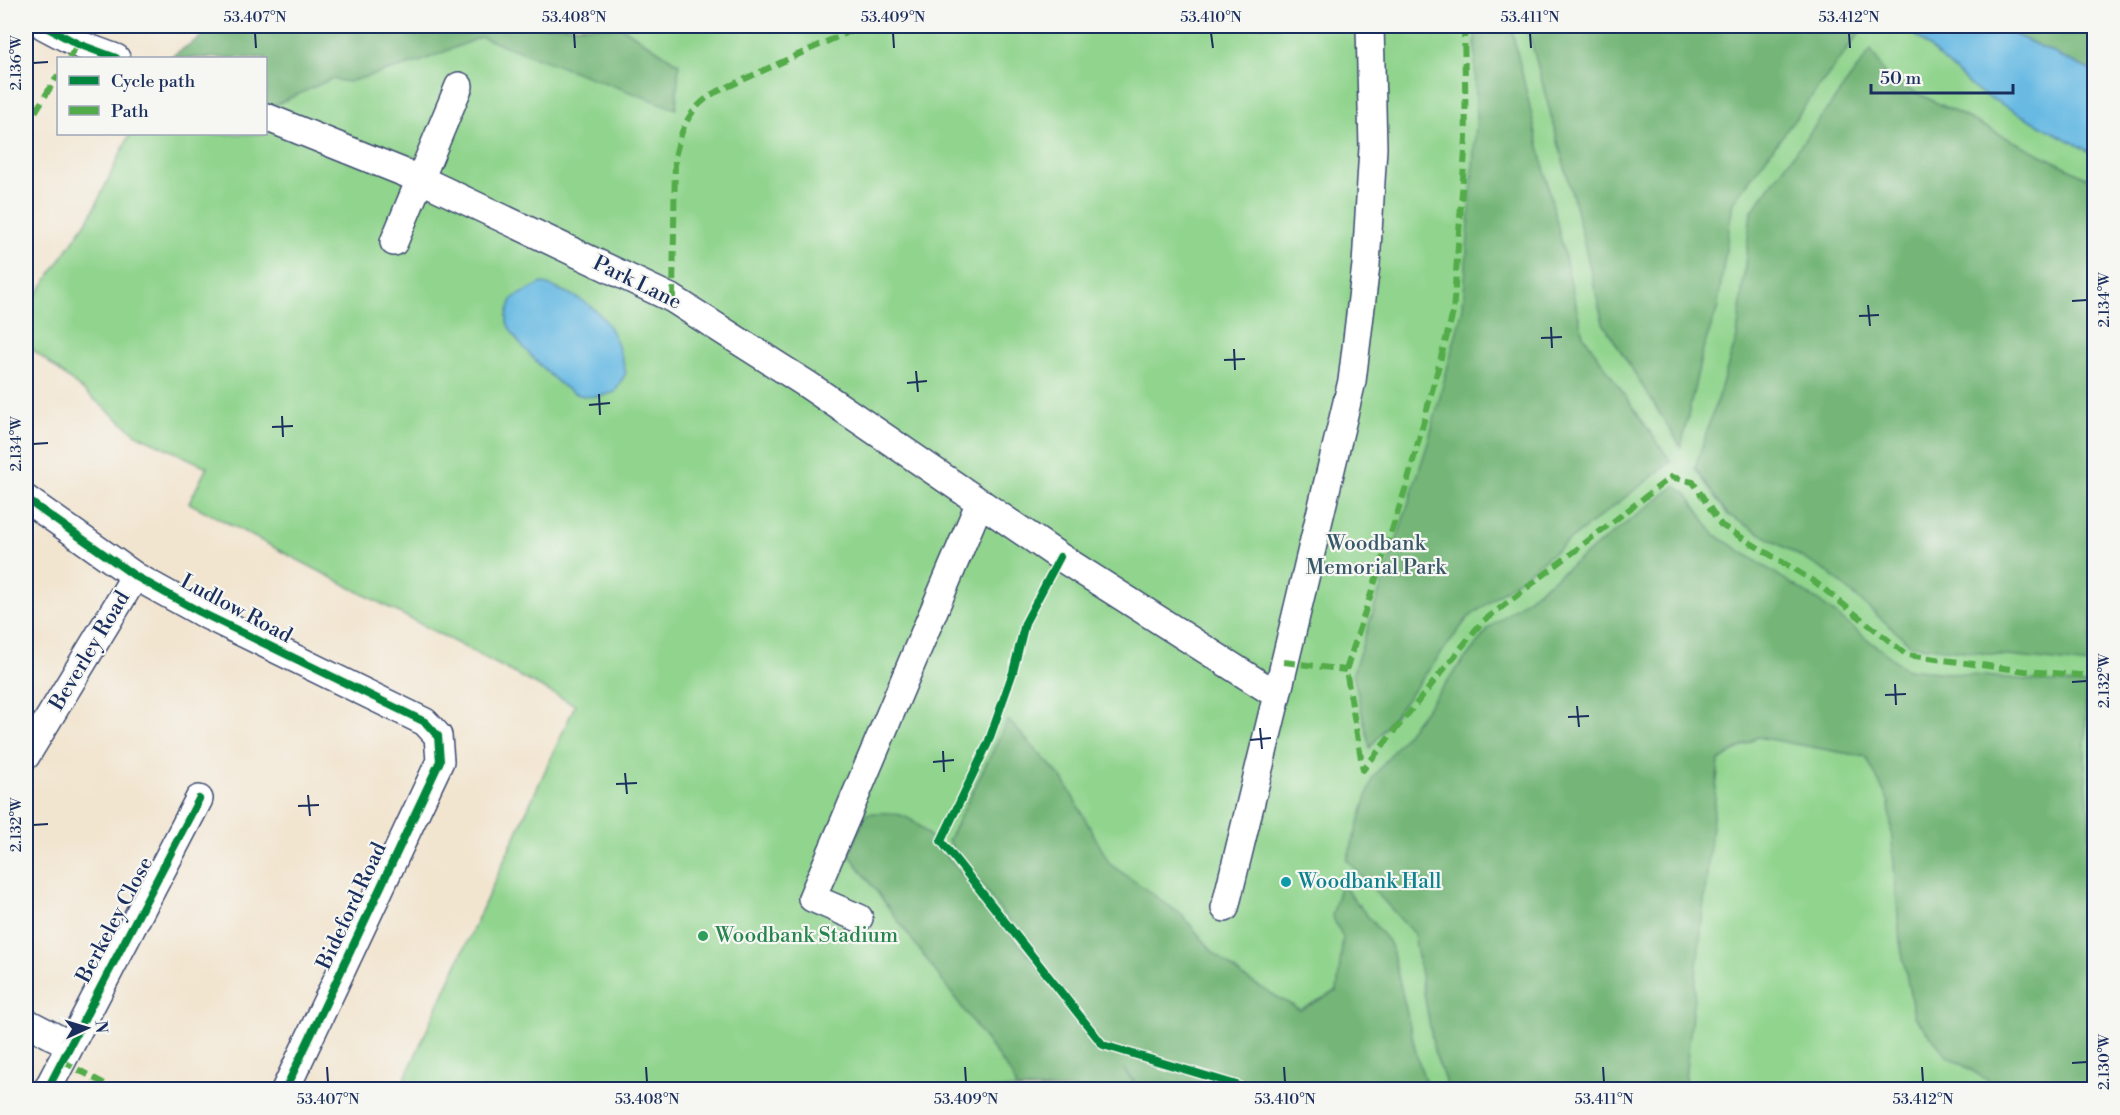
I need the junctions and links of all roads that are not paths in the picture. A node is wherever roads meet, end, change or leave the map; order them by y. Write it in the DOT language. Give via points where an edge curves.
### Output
graph roads {
  1 [pos="44,26"];
  2 [pos="1370,26"];
  3 [pos="113,57"];
  4 [pos="459,86"];
  5 [pos="267,117"];
  6 [pos="420,179"];
  7 [pos="394,242"];
  8 [pos="26,499"];
  9 [pos="980,502"];
  10 [pos="135,576"];
  11 [pos="1276,694"];
  12 [pos="438,736"];
  13 [pos="26,756"];
  14 [pos="199,799"];
  15 [pos="1225,908"];
  16 [pos="860,918"];
  17 [pos="26,1022"];
  18 [pos="70,1045"];
  19 [pos="47,1089"];
  20 [pos="285,1089"];
  1 -- 3 [label="street"];
  2 -- 11 [label="street" via="1373,148 1366,265 1352,381"];
  4 -- 6 [label="street"];
  5 -- 6 [label="street, Park Lane"];
  6 -- 7 [label="street"];
  6 -- 9 [label="street, Park Lane" via="673,299"];
  8 -- 10 [label="street, Ludlow Road"];
  9 -- 11 [label="street, Park Lane"];
  9 -- 16 [label="street" via="812,898"];
  10 -- 12 [label="street, Ludlow Road" via="272,649 426,722"];
  10 -- 13 [label="street, Beverley Road"];
  11 -- 15 [label="street"];
  12 -- 20 [label="street, Bideford Road" via="440,761"];
  14 -- 18 [label="street, Berkeley Close"];
  17 -- 18 [label="street"];
  18 -- 19 [label="street, Berkeley Close"];
}
